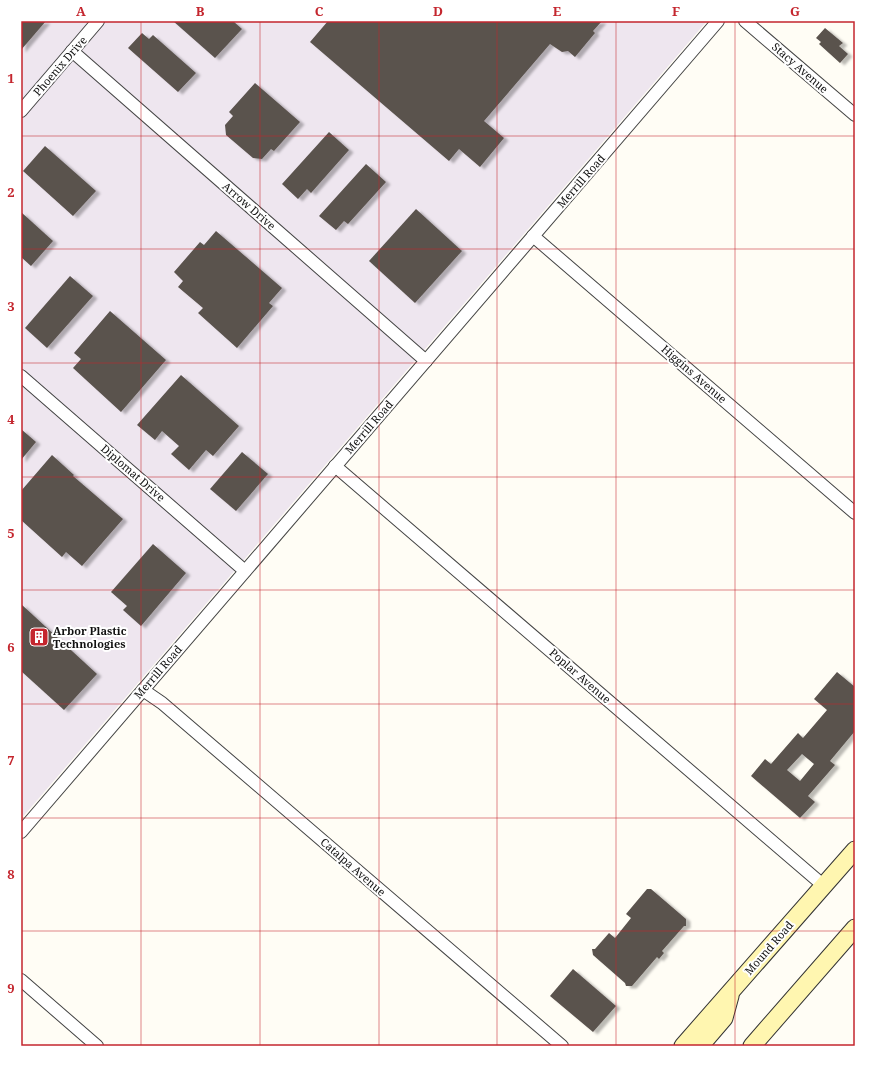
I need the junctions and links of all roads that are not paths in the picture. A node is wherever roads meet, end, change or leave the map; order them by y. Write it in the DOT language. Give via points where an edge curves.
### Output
graph roads {
  1 [pos="98,21"];
  2 [pos="718,21"];
  3 [pos="745,21"];
  4 [pos="72,51"];
  5 [pos="21,111"];
  6 [pos="855,115"];
  7 [pos="533,236"];
  8 [pos="426,361"];
  9 [pos="21,376"];
  10 [pos="335,466"];
  11 [pos="855,513"];
  12 [pos="245,571"];
  13 [pos="144,690"];
  14 [pos="21,832"];
  15 [pos="855,850"];
  16 [pos="824,886"];
  17 [pos="855,928"];
  18 [pos="21,980"];
  19 [pos="731,992"];
  20 [pos="97,1046"];
  21 [pos="562,1046"];
  22 [pos="683,1046"];
  23 [pos="700,1046"];
  24 [pos="752,1046"];
  1 -- 4 [label="street, Phoenix Drive"];
  2 -- 7 [label="street, Merrill Road"];
  3 -- 6 [label="street, Stacy Avenue"];
  4 -- 5 [label="street, Phoenix Drive"];
  4 -- 8 [label="street, Arrow Drive"];
  7 -- 8 [label="street, Merrill Road"];
  7 -- 11 [label="street, Higgins Avenue"];
  8 -- 10 [label="street, Merrill Road"];
  9 -- 12 [label="street, Diplomat Drive"];
  10 -- 12 [label="street, Merrill Road"];
  10 -- 16 [label="street, Poplar Avenue"];
  12 -- 13 [label="street, Merrill Road"];
  13 -- 14 [label="street, Merrill Road"];
  13 -- 21 [label="street, Catalpa Avenue"];
  15 -- 16 [label="main road, Mound Road"];
  16 -- 19 [label="main road, Mound Road"];
  17 -- 24 [label="main road"];
  18 -- 20 [label="street"];
  19 -- 22 [label="main road, Mound Road"];
  19 -- 23 [label="main road" via="724,1018"];
}
